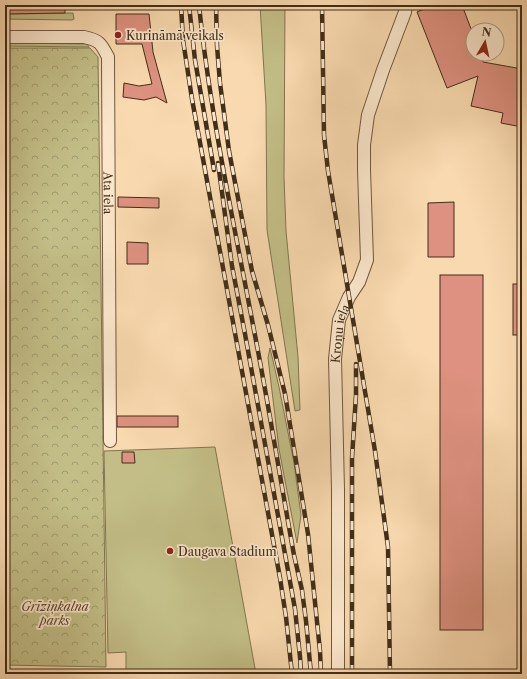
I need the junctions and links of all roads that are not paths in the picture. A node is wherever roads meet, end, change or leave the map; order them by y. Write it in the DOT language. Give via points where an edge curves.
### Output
graph roads {
  1 [pos="406,5"];
  2 [pos="5,37"];
  3 [pos="110,441"];
  4 [pos="338,674"];
  1 -- 4 [label="street, Kroņu iela" via="368,115 364,145 367,260 359,282 339,320 335,359"];
  2 -- 3 [label="street, Ata iela" via="95,40 103,46 108,57"];
}
